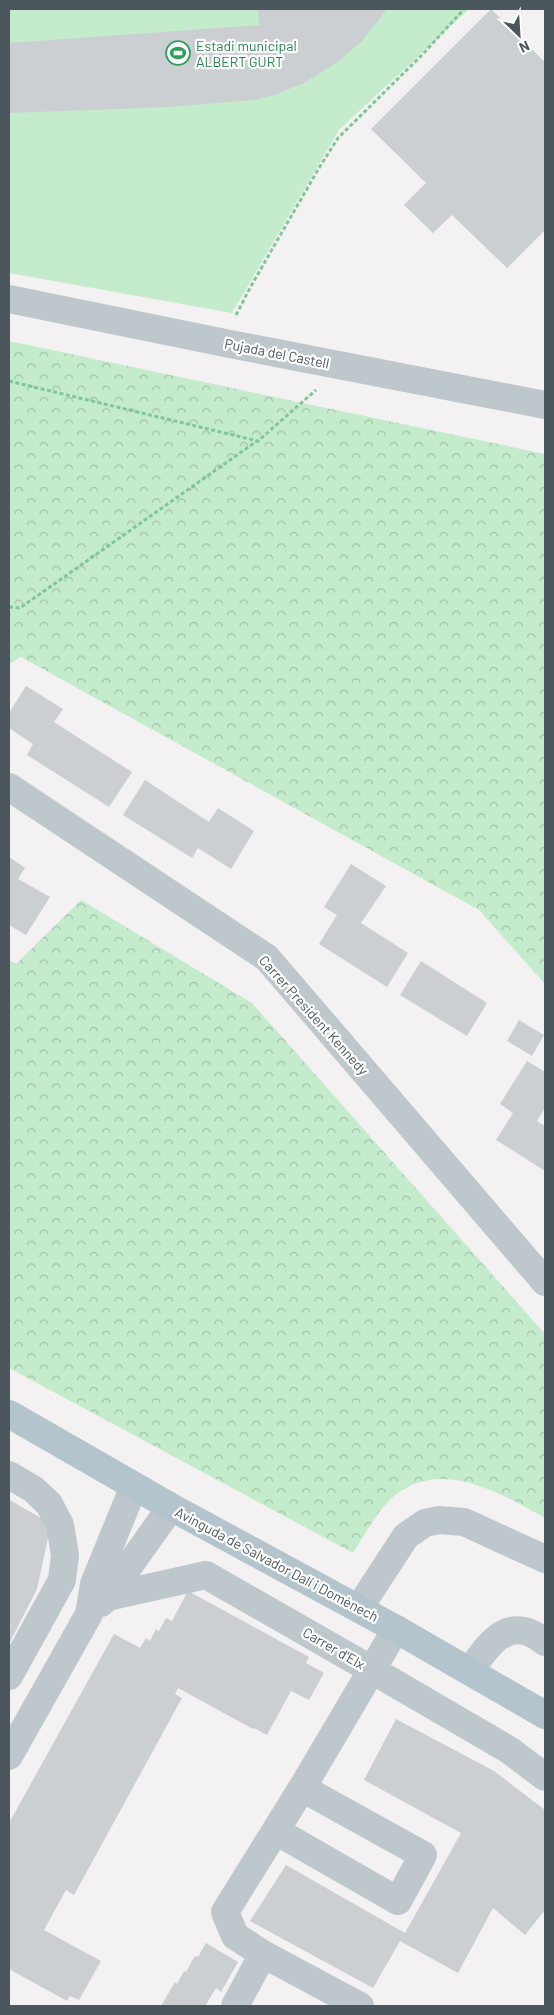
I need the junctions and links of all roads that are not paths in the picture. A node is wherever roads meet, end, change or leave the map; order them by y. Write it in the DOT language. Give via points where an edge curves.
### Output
graph roads {
  1 [pos="9,299"];
  2 [pos="545,405"];
  3 [pos="9,787"];
  4 [pos="545,1282"];
  5 [pos="9,1414"];
  6 [pos="9,1475"];
  7 [pos="134,1486"];
  8 [pos="171,1507"];
  9 [pos="545,1560"];
  10 [pos="98,1606"];
  11 [pos="360,1608"];
  12 [pos="396,1629"];
  13 [pos="545,1642"];
  14 [pos="372,1670"];
  15 [pos="470,1670"];
  16 [pos="9,1676"];
  17 [pos="545,1715"];
  18 [pos="9,1756"];
  19 [pos="545,1777"];
  20 [pos="302,1788"];
  21 [pos="276,1831"];
  22 [pos="263,1954"];
  23 [pos="235,2006"];
  24 [pos="360,2006"];
  1 -- 2 [label="street, Pujada del Castell"];
  3 -- 4 [label="street, Carrer President Kennedy" via="266,958"];
  5 -- 7 [label="main road, Avinguda de Salvador Dalí i Domènech"];
  6 -- 16 [label="street" via="33,1488 50,1504 60,1525 65,1555 62,1580"];
  7 -- 8 [label="main road, Avinguda de Salvador Dalí i Domènech"];
  7 -- 10 [label="street" via="94,1584"];
  8 -- 10 [label="street"];
  8 -- 11 [label="main road, Avinguda de Salvador Dalí i Domènech"];
  9 -- 11 [label="street" via="464,1522 439,1520 425,1523 406,1536"];
  10 -- 14 [label="street, Carrer d'Elx" via="206,1575"];
  10 -- 18 [label="street"];
  11 -- 12 [label="main road, Avinguda de Salvador Dalí i Domènech"];
  12 -- 14 [label="street"];
  12 -- 15 [label="main road, Avinguda de Salvador Dalí i Domènech"];
  13 -- 15 [label="street" via="527,1631 515,1629 503,1634 484,1650"];
  14 -- 19 [label="street, Carrer d'Elx" via="509,1750"];
  14 -- 20 [label="street"];
  15 -- 17 [label="main road, Avinguda de Salvador Dalí i Domènech"];
  20 -- 21 [label="street"];
  20 -- 21 [label="street" via="423,1855 398,1901"];
  21 -- 22 [label="street" via="225,1912 235,1936"];
  22 -- 23 [label="street"];
  22 -- 24 [label="street"];
}
